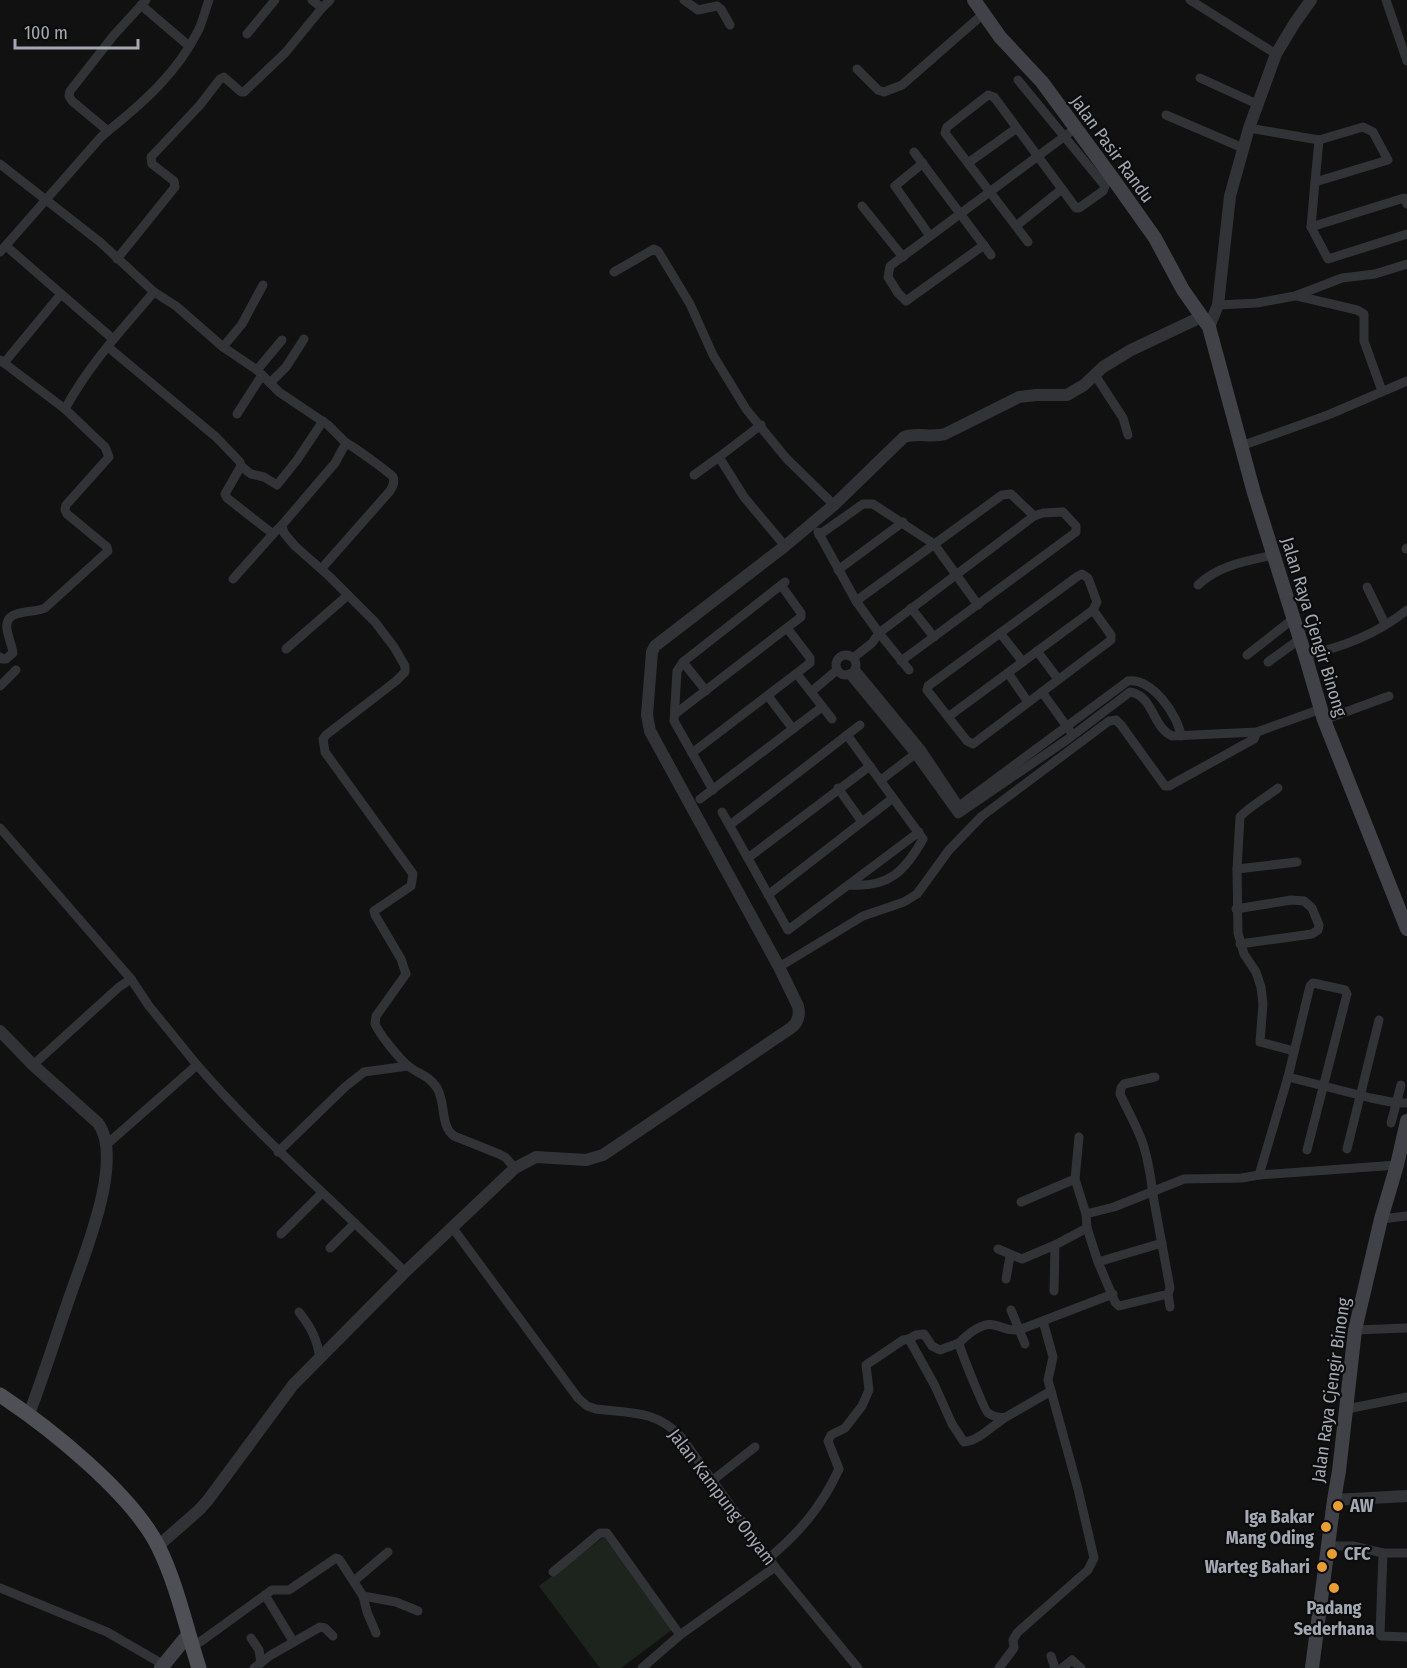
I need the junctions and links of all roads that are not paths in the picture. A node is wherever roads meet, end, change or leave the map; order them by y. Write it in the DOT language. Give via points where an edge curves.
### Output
graph roads {
  1 [pos="209,0"];
  2 [pos="274,0"];
  3 [pos="312,0"];
  4 [pos="330,0"];
  5 [pos="684,0"];
  6 [pos="974,0"];
  7 [pos="1190,0"];
  8 [pos="1386,0"];
  9 [pos="1310,1"];
  10 [pos="143,3"];
  11 [pos="322,8"];
  12 [pos="982,15"];
  13 [pos="730,25"];
  14 [pos="247,34"];
  15 [pos="189,46"];
  16 [pos="1276,54"];
  17 [pos="1407,62"];
  18 [pos="857,69"];
  19 [pos="1200,78"];
  20 [pos="1018,80"];
  21 [pos="1257,104"];
  22 [pos="1166,115"];
  23 [pos="1017,128"];
  24 [pos="1249,128"];
  25 [pos="108,131"];
  26 [pos="1070,133"];
  27 [pos="1318,140"];
  28 [pos="1243,148"];
  29 [pos="914,152"];
  30 [pos="1038,156"];
  31 [pos="923,163"];
  32 [pos="968,163"];
  33 [pos="0,164"];
  34 [pos="1315,182"];
  35 [pos="1062,189"];
  36 [pos="990,192"];
  37 [pos="47,200"];
  38 [pos="1407,204"];
  39 [pos="862,206"];
  40 [pos="962,214"];
  41 [pos="1016,226"];
  42 [pos="1311,227"];
  43 [pos="1407,234"];
  44 [pos="930,236"];
  45 [pos="1028,242"];
  46 [pos="984,245"];
  47 [pos="3,249"];
  48 [pos="991,255"];
  49 [pos="903,257"];
  50 [pos="117,259"];
  51 [pos="1407,264"];
  52 [pos="614,272"];
  53 [pos="263,285"];
  54 [pos="154,292"];
  55 [pos="61,294"];
  56 [pos="1295,296"];
  57 [pos="1218,306"];
  58 [pos="1205,322"];
  59 [pos="304,339"];
  60 [pos="282,340"];
  61 [pos="110,343"];
  62 [pos="223,346"];
  63 [pos="2,361"];
  64 [pos="260,373"];
  65 [pos="1095,375"];
  66 [pos="1407,381"];
  67 [pos="270,383"];
  68 [pos="1382,391"];
  69 [pos="65,410"];
  70 [pos="237,414"];
  71 [pos="323,421"];
  72 [pos="761,425"];
  73 [pos="1128,435"];
  74 [pos="346,443"];
  75 [pos="1241,446"];
  76 [pos="719,457"];
  77 [pos="241,466"];
  78 [pos="694,475"];
  79 [pos="834,505"];
  80 [pos="1034,516"];
  81 [pos="903,522"];
  82 [pos="282,525"];
  83 [pos="273,534"];
  84 [pos="934,544"];
  85 [pos="785,546"];
  86 [pos="1274,555"];
  87 [pos="322,568"];
  88 [pos="838,570"];
  89 [pos="956,574"];
  90 [pos="233,579"];
  91 [pos="1198,585"];
  92 [pos="1367,587"];
  93 [pos="348,596"];
  94 [pos="856,601"];
  95 [pos="978,605"];
  96 [pos="911,608"];
  97 [pos="1093,610"];
  98 [pos="1407,610"];
  99 [pos="1293,619"];
  100 [pos="1385,624"];
  101 [pos="787,628"];
  102 [pos="879,633"];
  103 [pos="1000,633"];
  104 [pos="934,637"];
  105 [pos="1300,639"];
  106 [pos="286,649"];
  107 [pos="1037,651"];
  108 [pos="1247,655"];
  109 [pos="1305,655"];
  110 [pos="0,657"];
  111 [pos="853,658"];
  112 [pos="901,661"];
  113 [pos="683,662"];
  114 [pos="1023,662"];
  115 [pos="1268,662"];
  116 [pos="16,670"];
  117 [pos="837,670"];
  118 [pos="909,670"];
  119 [pos="852,671"];
  120 [pos="1008,673"];
  121 [pos="797,674"];
  122 [pos="1058,679"];
  123 [pos="1127,682"];
  124 [pos="0,686"];
  125 [pos="706,691"];
  126 [pos="811,692"];
  127 [pos="1042,692"];
  128 [pos="1129,692"];
  129 [pos="768,696"];
  130 [pos="1389,696"];
  131 [pos="1028,702"];
  132 [pos="822,707"];
  133 [pos="675,714"];
  134 [pos="1322,715"];
  135 [pos="948,717"];
  136 [pos="832,719"];
  137 [pos="860,725"];
  138 [pos="1067,727"];
  139 [pos="793,729"];
  140 [pos="1257,732"];
  141 [pos="847,735"];
  142 [pos="1073,735"];
  143 [pos="1181,736"];
  144 [pos="918,751"];
  145 [pos="693,753"];
  146 [pos="870,766"];
  147 [pos="881,780"];
  148 [pos="838,788"];
  149 [pos="1278,788"];
  150 [pos="713,790"];
  151 [pos="893,798"];
  152 [pos="700,799"];
  153 [pos="958,810"];
  154 [pos="722,812"];
  155 [pos="862,822"];
  156 [pos="730,825"];
  157 [pos="0,828"];
  158 [pos="919,832"];
  159 [pos="748,858"];
  160 [pos="1297,862"];
  161 [pos="1237,869"];
  162 [pos="849,885"];
  163 [pos="768,895"];
  164 [pos="1236,909"];
  165 [pos="1407,929"];
  166 [pos="788,930"];
  167 [pos="779,937"];
  168 [pos="1240,944"];
  169 [pos="779,967"];
  170 [pos="131,979"];
  171 [pos="1379,1020"];
  172 [pos="0,1031"];
  173 [pos="1294,1051"];
  174 [pos="33,1065"];
  175 [pos="197,1065"];
  176 [pos="408,1066"];
  177 [pos="1155,1077"];
  178 [pos="1288,1077"];
  179 [pos="1401,1085"];
  180 [pos="1323,1087"];
  181 [pos="1360,1096"];
  182 [pos="1396,1103"];
  183 [pos="1407,1103"];
  184 [pos="1407,1121"];
  185 [pos="1391,1123"];
  186 [pos="1079,1137"];
  187 [pos="106,1145"];
  188 [pos="1347,1149"];
  189 [pos="1306,1150"];
  190 [pos="278,1152"];
  191 [pos="1397,1165"];
  192 [pos="515,1168"];
  193 [pos="1259,1175"];
  194 [pos="1075,1179"];
  195 [pos="1152,1192"];
  196 [pos="321,1193"];
  197 [pos="1021,1202"];
  198 [pos="1086,1214"];
  199 [pos="1407,1216"];
  200 [pos="1381,1219"];
  201 [pos="355,1222"];
  202 [pos="452,1227"];
  203 [pos="1087,1228"];
  204 [pos="281,1234"];
  205 [pos="1162,1243"];
  206 [pos="1055,1245"];
  207 [pos="330,1248"];
  208 [pos="998,1249"];
  209 [pos="1010,1256"];
  210 [pos="1098,1262"];
  211 [pos="405,1272"];
  212 [pos="1006,1279"];
  213 [pos="1054,1291"];
  214 [pos="1113,1294"];
  215 [pos="1168,1294"];
  216 [pos="1170,1307"];
  217 [pos="1011,1310"];
  218 [pos="299,1312"];
  219 [pos="1043,1321"];
  220 [pos="1407,1328"];
  221 [pos="1019,1330"];
  222 [pos="1355,1330"];
  223 [pos="909,1339"];
  224 [pos="958,1343"];
  225 [pos="1025,1344"];
  226 [pos="320,1358"];
  227 [pos="1051,1391"];
  228 [pos="0,1395"];
  229 [pos="1407,1397"];
  230 [pos="1347,1409"];
  231 [pos="29,1414"];
  232 [pos="1003,1419"];
  233 [pos="755,1447"];
  234 [pos="713,1480"];
  235 [pos="1407,1496"];
  236 [pos="1334,1500"];
  237 [pos="158,1546"];
  238 [pos="1328,1546"];
  239 [pos="388,1552"];
  240 [pos="1383,1553"];
  241 [pos="1407,1553"];
  242 [pos="769,1558"];
  243 [pos="775,1567"];
  244 [pos="553,1572"];
  245 [pos="354,1581"];
  246 [pos="0,1588"];
  247 [pos="265,1595"];
  248 [pos="363,1596"];
  249 [pos="418,1611"];
  250 [pos="376,1633"];
  251 [pos="680,1635"];
  252 [pos="333,1636"];
  253 [pos="1407,1637"];
  254 [pos="251,1638"];
  255 [pos="190,1639"];
  256 [pos="293,1641"];
  257 [pos="1051,1656"];
  258 [pos="655,1664"];
  259 [pos="257,1665"];
  260 [pos="163,1666"];
  261 [pos="199,1668"];
  262 [pos="642,1668"];
  263 [pos="858,1668"];
  264 [pos="999,1668"];
  265 [pos="1055,1668"];
  266 [pos="1062,1668"];
  267 [pos="1081,1668"];
  268 [pos="1312,1668"];
  1 -- 15 [label="street"];
  2 -- 14 [label="street"];
  3 -- 11 [label="street"];
  4 -- 11 [label="street"];
  5 -- 13 [label="street" via="698,10 717,6"];
  6 -- 12 [label="main road, Jalan Pasir Randu"];
  7 -- 16 [label="street"];
  8 -- 17 [label="street"];
  9 -- 16 [label="street"];
  10 -- 15 [label="street"];
  10 -- 25 [label="street" via="70,91 72,101"];
  11 -- 50 [label="street" via="286,52 244,92 224,77 220,79 151,157 152,164 174,181 174,187"];
  12 -- 18 [label="street" via="902,85 884,92 878,90"];
  12 -- 26 [label="main road, Jalan Pasir Randu" via="1042,82"];
  15 -- 25 [label="street" via="147,99"];
  16 -- 21 [label="street"];
  19 -- 21 [label="street"];
  20 -- 26 [label="street"];
  21 -- 24 [label="street"];
  22 -- 28 [label="street"];
  23 -- 30 [label="street"];
  23 -- 32 [label="street"];
  23 -- 32 [label="street" via="994,97 988,95 945,130"];
  24 -- 27 [label="street"];
  24 -- 28 [label="street"];
  25 -- 37 [label="street"];
  26 -- 30 [label="street"];
  26 -- 35 [label="street" via="1105,186 1078,208"];
  26 -- 58 [label="main road, Jalan Pasir Randu" via="1155,238"];
  27 -- 34 [label="street"];
  27 -- 34 [label="street" via="1363,127 1373,132 1388,160"];
  28 -- 57 [label="street" via="1230,196"];
  29 -- 31 [label="street"];
  30 -- 35 [label="street"];
  30 -- 36 [label="street"];
  31 -- 40 [label="street"];
  31 -- 44 [label="street" via="895,186"];
  32 -- 36 [label="street"];
  33 -- 37 [label="street"];
  34 -- 42 [label="street"];
  35 -- 41 [label="street"];
  36 -- 40 [label="street"];
  36 -- 41 [label="street"];
  37 -- 47 [label="street"];
  37 -- 50 [label="street"];
  38 -- 42 [label="street" via="1404,198"];
  39 -- 49 [label="street"];
  40 -- 44 [label="street"];
  40 -- 46 [label="street"];
  41 -- 45 [label="street"];
  42 -- 43 [label="street" via="1328,259"];
  44 -- 49 [label="street"];
  46 -- 48 [label="street"];
  46 -- 49 [label="street" via="906,301 888,277 890,266"];
  47 -- 55 [label="street"];
  50 -- 54 [label="street"];
  51 -- 56 [label="street" via="1375,274 1341,278"];
  52 -- 72 [label="street" via="654,249 658,251 690,304 713,355 746,409"];
  53 -- 62 [label="street" via="242,324"];
  54 -- 61 [label="street"];
  54 -- 62 [label="street"];
  55 -- 61 [label="street"];
  55 -- 63 [label="street"];
  56 -- 57 [label="street"];
  56 -- 68 [label="street" via="1364,314 1364,341"];
  57 -- 58 [label="street"];
  58 -- 65 [label="street" via="1131,350"];
  58 -- 75 [label="main road, Jalan Raya Cjengir Binong"];
  59 -- 67 [label="street" via="286,368"];
  60 -- 64 [label="street"];
  61 -- 69 [label="street"];
  61 -- 77 [label="street" via="216,437"];
  62 -- 64 [label="street"];
  63 -- 69 [label="street"];
  64 -- 67 [label="street"];
  64 -- 70 [label="street"];
  65 -- 73 [label="street" via="1123,418"];
  65 -- 79 [label="street" via="1067,395 1019,397 945,435 904,437"];
  66 -- 68 [label="street"];
  67 -- 71 [label="street" via="288,400"];
  68 -- 75 [label="street"];
  69 -- 110 [label="street" via="105,447 109,457 65,510 108,551 45,608 11,616 7,628 13,653 6,659"];
  71 -- 74 [label="street"];
  71 -- 77 [label="street" via="277,485"];
  72 -- 76 [label="street"];
  72 -- 79 [label="street" via="786,458"];
  74 -- 82 [label="street" via="335,463"];
  74 -- 87 [label="street" via="392,476 394,484"];
  75 -- 86 [label="main road, Jalan Raya Cjengir Binong"];
  76 -- 78 [label="street"];
  76 -- 85 [label="street" via="744,497"];
  77 -- 83 [label="street" via="225,496"];
  79 -- 85 [label="street"];
  80 -- 84 [label="street" via="1011,494 1002,495"];
  80 -- 89 [label="street"];
  80 -- 95 [label="street" via="1063,512 1076,532"];
  81 -- 84 [label="street"];
  81 -- 88 [label="street"];
  81 -- 88 [label="street" via="866,503 819,534"];
  82 -- 83 [label="street"];
  82 -- 87 [label="street" via="284,534 295,546"];
  83 -- 90 [label="street"];
  84 -- 89 [label="street"];
  84 -- 94 [label="street"];
  85 -- 169 [label="street" via="655,646 647,715 656,742"];
  86 -- 91 [label="street" via="1224,567"];
  86 -- 99 [label="main road, Jalan Raya Cjengir Binong"];
  87 -- 93 [label="street"];
  88 -- 94 [label="street"];
  89 -- 95 [label="street"];
  89 -- 96 [label="street"];
  92 -- 100 [label="street"];
  93 -- 106 [label="street"];
  93 -- 176 [label="street" via="382,631 405,666 405,672 396,681 326,735 323,746 413,874 411,886 374,911 406,974 376,1016 375,1024"];
  94 -- 102 [label="street"];
  95 -- 104 [label="street"];
  96 -- 102 [label="street"];
  96 -- 104 [label="street"];
  97 -- 103 [label="street" via="1097,599 1082,574"];
  97 -- 107 [label="street"];
  97 -- 122 [label="street" via="1111,640"];
  98 -- 100 [label="street"];
  99 -- 105 [label="main road, Jalan Raya Cjengir Binong"];
  99 -- 108 [label="street"];
  100 -- 109 [label="street" via="1332,650"];
  101 -- 113 [label="street" via="802,615 783,584"];
  101 -- 121 [label="street" via="811,660"];
  101 -- 125 [label="street"];
  102 -- 111 [label="street"];
  102 -- 112 [label="street"];
  103 -- 114 [label="street"];
  103 -- 135 [label="street" via="926,688"];
  104 -- 112 [label="street"];
  105 -- 109 [label="main road, Jalan Raya Cjengir Binong"];
  105 -- 115 [label="street"];
  107 -- 114 [label="street"];
  107 -- 122 [label="street"];
  109 -- 134 [label="main road, Jalan Raya Cjengir Binong"];
  111 -- 117 [label="street" via="841,657"];
  111 -- 119 [label="street"];
  112 -- 118 [label="street"];
  113 -- 125 [label="street"];
  113 -- 133 [label="street" via="677,671"];
  114 -- 120 [label="street"];
  116 -- 124 [label="street"];
  117 -- 119 [label="street" via="842,674"];
  117 -- 126 [label="street"];
  119 -- 144 [label="street"];
  120 -- 131 [label="street"];
  120 -- 135 [label="street"];
  121 -- 126 [label="street"];
  121 -- 129 [label="street"];
  122 -- 127 [label="street"];
  123 -- 128 [label="street"];
  123 -- 138 [label="street"];
  123 -- 143 [label="street" via="1142,683 1158,694 1178,723"];
  125 -- 133 [label="street"];
  126 -- 132 [label="street"];
  127 -- 131 [label="street"];
  127 -- 138 [label="street"];
  128 -- 142 [label="street"];
  128 -- 143 [label="street" via="1145,699 1166,733"];
  129 -- 139 [label="street"];
  129 -- 145 [label="street"];
  130 -- 134 [label="street"];
  131 -- 135 [label="street" via="973,744"];
  132 -- 136 [label="street"];
  132 -- 139 [label="street"];
  133 -- 145 [label="street" via="674,723"];
  134 -- 140 [label="street"];
  134 -- 165 [label="main road, Jalan Raya Cjengir Binong"];
  137 -- 141 [label="street"];
  138 -- 142 [label="street"];
  138 -- 153 [label="street"];
  139 -- 150 [label="street"];
  140 -- 143 [label="street"];
  140 -- 169 [label="street" via="1254,740 1165,786 1121,725 1116,720 1109,721 982,816 949,850 917,894 863,916"];
  141 -- 146 [label="street"];
  141 -- 156 [label="street"];
  142 -- 153 [label="street"];
  144 -- 147 [label="street"];
  144 -- 153 [label="street"];
  145 -- 150 [label="street"];
  146 -- 147 [label="street"];
  146 -- 148 [label="street"];
  147 -- 151 [label="street"];
  148 -- 155 [label="street"];
  148 -- 159 [label="street"];
  149 -- 161 [label="street" via="1241,815"];
  150 -- 152 [label="street"];
  151 -- 155 [label="street"];
  151 -- 158 [label="street"];
  154 -- 156 [label="street"];
  155 -- 163 [label="street"];
  156 -- 159 [label="street"];
  157 -- 170 [label="street"];
  158 -- 162 [label="street"];
  158 -- 162 [label="street" via="923,839 902,871 873,884"];
  159 -- 163 [label="street"];
  160 -- 161 [label="street"];
  161 -- 164 [label="street"];
  162 -- 166 [label="street"];
  163 -- 166 [label="street"];
  164 -- 168 [label="street"];
  164 -- 168 [label="street" via="1298,900 1309,905 1319,925 1312,934"];
  166 -- 167 [label="street"];
  168 -- 173 [label="street" via="1261,987 1260,1042"];
  169 -- 192 [label="street" via="799,1010 791,1028 603,1155 586,1160 536,1157"];
  170 -- 174 [label="street"];
  170 -- 175 [label="street"];
  171 -- 181 [label="street"];
  172 -- 174 [label="street"];
  173 -- 178 [label="street"];
  173 -- 180 [label="street" via="1311,984 1345,990"];
  174 -- 187 [label="street" via="98,1123"];
  175 -- 187 [label="street"];
  175 -- 190 [label="street"];
  176 -- 190 [label="street" via="364,1072"];
  176 -- 192 [label="street" via="437,1088 448,1132 505,1157"];
  177 -- 195 [label="street" via="1124,1084 1120,1094 1142,1141"];
  178 -- 180 [label="street"];
  178 -- 193 [label="street"];
  179 -- 182 [label="street"];
  180 -- 181 [label="street"];
  180 -- 189 [label="street"];
  181 -- 182 [label="street"];
  181 -- 188 [label="street"];
  182 -- 183 [label="street"];
  182 -- 185 [label="street"];
  184 -- 191 [label="main road, Jalan Raya Cjengir Binong"];
  186 -- 194 [label="street"];
  187 -- 231 [label="street" via="104,1186 92,1233"];
  190 -- 196 [label="street"];
  191 -- 193 [label="street"];
  191 -- 200 [label="main road, Jalan Raya Cjengir Binong"];
  192 -- 202 [label="street"];
  193 -- 195 [label="street" via="1184,1179"];
  194 -- 197 [label="street"];
  194 -- 198 [label="street"];
  195 -- 198 [label="street"];
  195 -- 205 [label="street"];
  196 -- 201 [label="street"];
  196 -- 204 [label="street"];
  198 -- 203 [label="street"];
  199 -- 200 [label="street"];
  200 -- 222 [label="main road, Jalan Raya Cjengir Binong"];
  201 -- 207 [label="street"];
  201 -- 211 [label="street"];
  202 -- 211 [label="street"];
  202 -- 234 [label="street, Jalan Kampung Onyam" via="578,1398 596,1409 652,1416 672,1427"];
  203 -- 206 [label="street"];
  203 -- 210 [label="street"];
  205 -- 210 [label="street"];
  205 -- 215 [label="street"];
  206 -- 209 [label="street" via="1022,1259"];
  206 -- 213 [label="street"];
  208 -- 209 [label="street"];
  209 -- 212 [label="street"];
  210 -- 214 [label="street"];
  211 -- 226 [label="street"];
  214 -- 215 [label="street" via="1115,1302 1122,1306"];
  214 -- 219 [label="street"];
  215 -- 216 [label="street"];
  217 -- 221 [label="street"];
  218 -- 226 [label="street" via="317,1340"];
  219 -- 221 [label="street"];
  219 -- 227 [label="street" via="1053,1357 1048,1380"];
  220 -- 222 [label="street"];
  221 -- 224 [label="street" via="982,1326"];
  221 -- 225 [label="street"];
  222 -- 230 [label="main road, Jalan Raya Cjengir Binong"];
  223 -- 224 [label="street" via="924,1334 940,1350"];
  223 -- 232 [label="street" via="964,1442"];
  223 -- 242 [label="street" via="866,1365 869,1390 862,1406 845,1428 828,1441 839,1469 828,1494 794,1536"];
  224 -- 232 [label="street" via="986,1411"];
  226 -- 237 [label="street" via="293,1385 208,1500"];
  227 -- 232 [label="street"];
  227 -- 264 [label="street" via="1094,1558 1089,1570 1017,1633 1014,1648"];
  228 -- 231 [label="main road"];
  229 -- 230 [label="street"];
  230 -- 236 [label="main road, Jalan Raya Cjengir Binong"];
  231 -- 237 [label="main road" via="113,1489"];
  233 -- 234 [label="street"];
  234 -- 242 [label="street, Jalan Kampung Onyam"];
  235 -- 236 [label="street"];
  236 -- 238 [label="main road, Jalan Raya Cjengir Binong"];
  237 -- 255 [label="main road"];
  238 -- 240 [label="street" via="1353,1546"];
  238 -- 268 [label="main road, Jalan Raya Cjengir Binong"];
  239 -- 245 [label="street"];
  240 -- 241 [label="street"];
  240 -- 253 [label="street" via="1380,1634"];
  242 -- 243 [label="street, Jalan Kampung Onyam"];
  243 -- 251 [label="street"];
  243 -- 263 [label="street, Jalan Kampung Onyam"];
  244 -- 251 [label="street" via="600,1533 607,1533"];
  245 -- 247 [label="street" via="336,1558 289,1590 273,1590"];
  245 -- 248 [label="street"];
  246 -- 260 [label="street" via="107,1632"];
  247 -- 255 [label="street" via="200,1642"];
  247 -- 256 [label="street"];
  248 -- 249 [label="street"];
  248 -- 250 [label="street"];
  251 -- 258 [label="street"];
  252 -- 256 [label="street" via="320,1627"];
  254 -- 259 [label="street" via="259,1650"];
  255 -- 260 [label="main road"];
  255 -- 261 [label="main road"];
  256 -- 259 [label="street"];
  257 -- 265 [label="street"];
  258 -- 262 [label="street"];
  266 -- 267 [label="street" via="1072,1660"];
}
